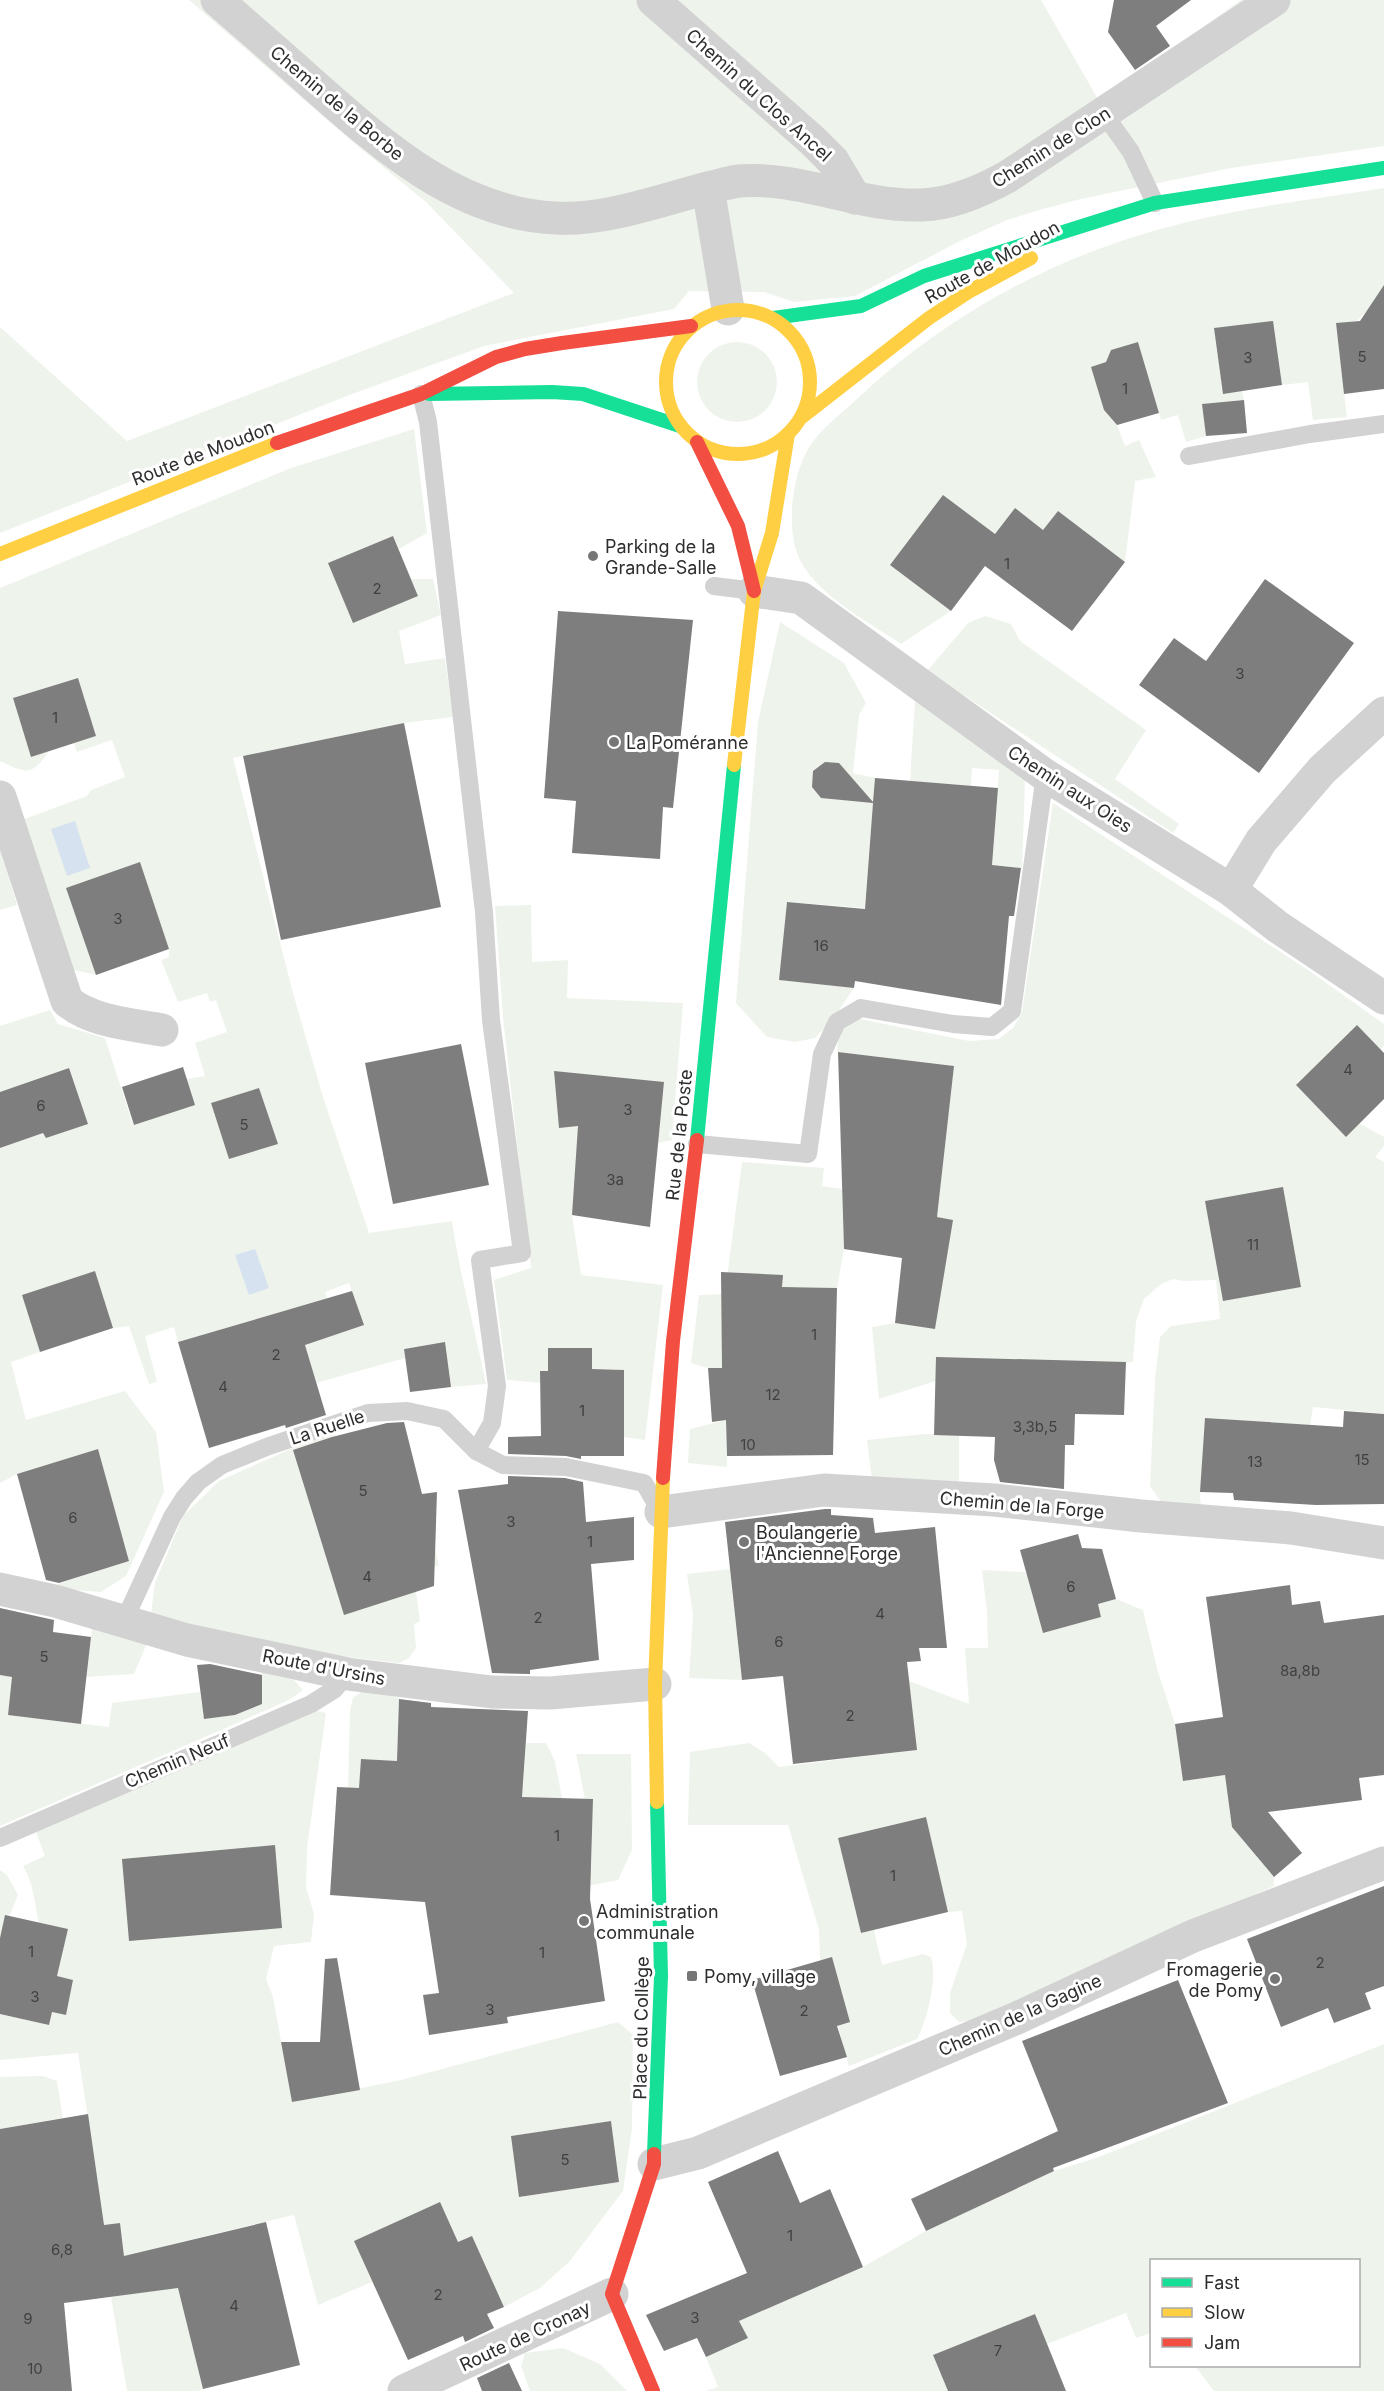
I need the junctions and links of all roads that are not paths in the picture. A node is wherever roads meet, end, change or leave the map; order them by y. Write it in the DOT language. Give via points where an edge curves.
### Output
graph roads {
  1 [pos="217,0"];
  2 [pos="653,0"];
  3 [pos="1274,0"];
  4 [pos="1104,114"];
  5 [pos="1384,168"];
  6 [pos="708,188"];
  7 [pos="855,198"];
  8 [pos="1155,203"];
  9 [pos="728,309"];
  10 [pos="774,318"];
  11 [pos="690,327"];
  12 [pos="421,394"];
  13 [pos="802,417"];
  14 [pos="1384,424"];
  15 [pos="680,426"];
  16 [pos="788,434"];
  17 [pos="698,442"];
  18 [pos="1190,456"];
  19 [pos="0,554"];
  20 [pos="714,586"];
  21 [pos="754,591"];
  22 [pos="1384,713"];
  23 [pos="1045,775"];
  24 [pos="0,797"];
  25 [pos="1231,890"];
  26 [pos="1384,998"];
  27 [pos="162,1030"];
  28 [pos="697,1144"];
  29 [pos="476,1451"];
  30 [pos="664,1459"];
  31 [pos="644,1484"];
  32 [pos="661,1512"];
  33 [pos="1384,1544"];
  34 [pos="0,1589"];
  35 [pos="124,1621"];
  36 [pos="347,1674"];
  37 [pos="655,1684"];
  38 [pos="0,1838"];
  39 [pos="1384,1863"];
  40 [pos="654,2164"];
  41 [pos="612,2294"];
  42 [pos="404,2391"];
  43 [pos="653,2391"];
  1 -- 6 [label="street, Chemin de la Borbe" via="365,131 461,195 500,210 558,219 603,214"];
  2 -- 7 [label="street, Chemin du Clos Ancel" via="813,141 833,161"];
  3 -- 4 [label="street, Chemin de Clon"];
  4 -- 7 [label="street, Chemin de Clon" via="1008,177 951,201 922,205"];
  4 -- 8 [label="lane" via="1131,152"];
  5 -- 8 [label="main road, Route de Moudon"];
  6 -- 7 [label="street, Chemin de Clon" via="738,181 766,181"];
  6 -- 9 [label="street"];
  8 -- 10 [label="main road, Route de Moudon" via="924,276 861,306"];
  8 -- 13 [label="main road, Route de Moudon" via="1083,233 970,291 888,348"];
  9 -- 10 [label="main road" via="744,309"];
  9 -- 11 [label="main road" via="708,315"];
  10 -- 13 [label="main road" via="795,336 807,361 810,390"];
  11 -- 12 [label="main road, Route de Moudon" via="496,357"];
  11 -- 15 [label="main road" via="676,343 667,363 669,407"];
  12 -- 15 [label="main road, Route de Moudon" via="583,394"];
  12 -- 19 [label="main road, Route de Moudon" via="253,452"];
  12 -- 29 [label="lane" via="428,422 484,912 491,1020 522,1253 480,1260 497,1386 492,1424"];
  13 -- 16 [label="main road"];
  14 -- 18 [label="lane"];
  15 -- 17 [label="main road"];
  16 -- 17 [label="main road" via="768,448 744,454 720,452"];
  16 -- 21 [label="main road, Rue de la Poste" via="772,533"];
  17 -- 21 [label="main road, Rue de la Poste" via="738,526"];
  20 -- 21 [label="lane"];
  21 -- 23 [label="street, Chemin aux Oies" via="801,598"];
  21 -- 28 [label="main road, Rue de la Poste"];
  22 -- 25 [label="street" via="1322,770 1261,842"];
  23 -- 25 [label="street, Chemin aux Oies"];
  23 -- 28 [label="lane" via="1012,1011 992,1027 861,1008 837,1022 822,1054 808,1154"];
  24 -- 27 [label="street" via="67,1000 91,1015"];
  25 -- 26 [label="street, Chemin aux Oies" via="1278,927"];
  28 -- 30 [label="main road, Rue de la Poste" via="673,1341"];
  29 -- 31 [label="lane, La Ruelle" via="503,1465 566,1467"];
  29 -- 35 [label="lane, La Ruelle" via="444,1419 407,1411 368,1413 222,1466 198,1482 178,1507"];
  30 -- 31 [label="lane"];
  30 -- 32 [label="main road, Rue de la Poste"];
  31 -- 32 [label="lane"];
  32 -- 33 [label="street, Chemin de la Forge" via="824,1490 993,1500 1291,1528"];
  32 -- 37 [label="main road, Rue de la Poste"];
  34 -- 35 [label="street, Route d'Ursins"];
  35 -- 36 [label="street, Route d'Ursins" via="187,1640"];
  36 -- 37 [label="street, Route d'Ursins" via="492,1692 550,1693"];
  36 -- 38 [label="lane, Chemin Neuf" via="335,1689 311,1704"];
  37 -- 40 [label="main road, Place du Collège" via="661,1976"];
  39 -- 40 [label="street, Chemin de la Gagine" via="1193,1936 1017,2018 698,2153"];
  40 -- 41 [label="main road, Place du Collège"];
  41 -- 42 [label="street, Route de Cronay"];
  41 -- 43 [label="main road"];
}
